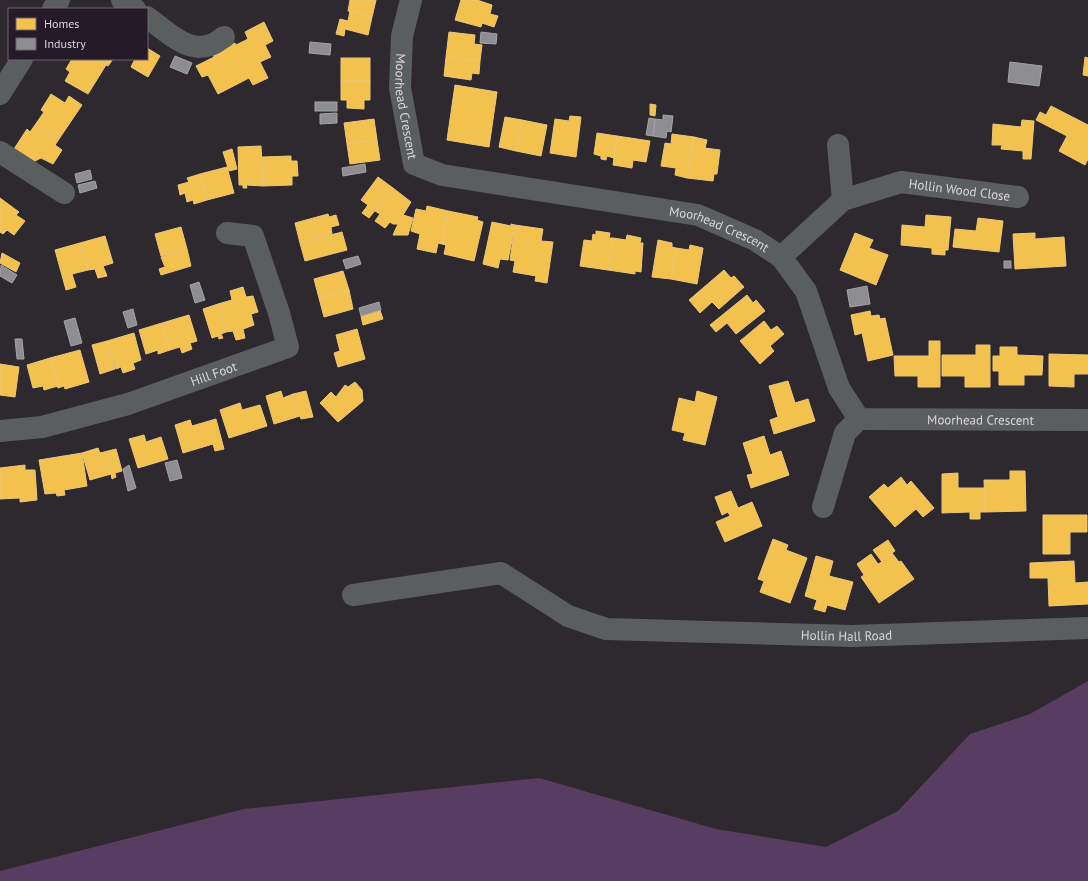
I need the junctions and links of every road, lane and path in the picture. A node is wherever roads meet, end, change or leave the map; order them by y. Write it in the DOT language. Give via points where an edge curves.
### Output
graph roads {
  1 [pos="122,0"];
  2 [pos="411,0"];
  3 [pos="134,8"];
  4 [pos="154,22"];
  5 [pos="224,37"];
  6 [pos="21,60"];
  7 [pos="0,94"];
  8 [pos="838,145"];
  9 [pos="0,152"];
  10 [pos="64,193"];
  11 [pos="1018,197"];
  12 [pos="843,200"];
  13 [pos="227,234"];
  14 [pos="782,257"];
  15 [pos="859,419"];
  16 [pos="1088,420"];
  17 [pos="0,431"];
  18 [pos="823,507"];
  19 [pos="353,595"];
  20 [pos="1088,628"];
  1 -- 3 [label="street"];
  2 -- 14 [label="street, Moorhead Crescent" via="402,36 400,88 414,164 442,175 698,215 755,240"];
  4 -- 5 [label="street" via="184,43 195,47 210,45"];
  6 -- 7 [label="street"];
  8 -- 12 [label="street"];
  9 -- 10 [label="street"];
  11 -- 12 [label="street, Hollin Wood Close" via="901,182"];
  12 -- 14 [label="street, Hollin Wood Close"];
  13 -- 17 [label="street, Hill Foot" via="253,236 288,347 128,404 42,427"];
  14 -- 15 [label="street, Moorhead Crescent" via="806,291 839,388"];
  15 -- 16 [label="street, Moorhead Crescent"];
  15 -- 18 [label="street" via="845,433"];
  19 -- 20 [label="street, Hollin Hall Road" via="501,573 568,616 606,629 852,636"];
}
